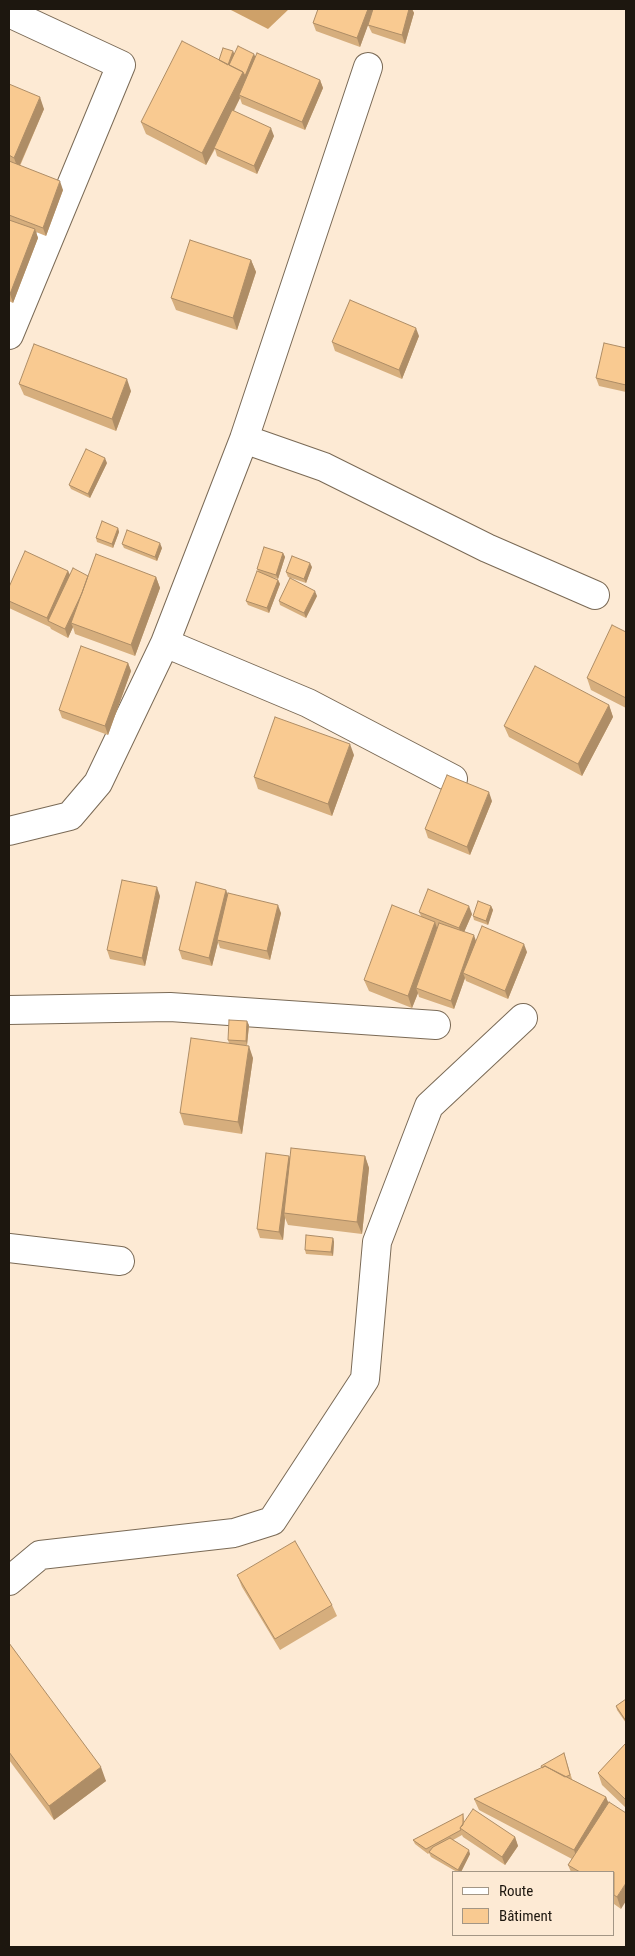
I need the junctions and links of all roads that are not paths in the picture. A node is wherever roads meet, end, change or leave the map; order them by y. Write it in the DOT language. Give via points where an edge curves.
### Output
graph roads {
  1 [pos="9,13"];
  2 [pos="368,67"];
  3 [pos="9,335"];
  4 [pos="244,439"];
  5 [pos="595,595"];
  6 [pos="165,643"];
  7 [pos="453,779"];
  8 [pos="9,831"];
  9 [pos="9,1010"];
  10 [pos="523,1018"];
  11 [pos="436,1025"];
  12 [pos="9,1248"];
  13 [pos="120,1261"];
  14 [pos="9,1581"];
  1 -- 3 [label="street" via="121,65"];
  2 -- 4 [label="street"];
  4 -- 5 [label="street" via="324,467 487,548"];
  4 -- 6 [label="street"];
  6 -- 7 [label="street" via="308,703"];
  6 -- 8 [label="street" via="98,783 70,816"];
  9 -- 11 [label="street" via="170,1007"];
  10 -- 14 [label="street" via="429,1106 377,1242 365,1379 272,1521 234,1533 40,1555"];
  12 -- 13 [label="street"];
}
